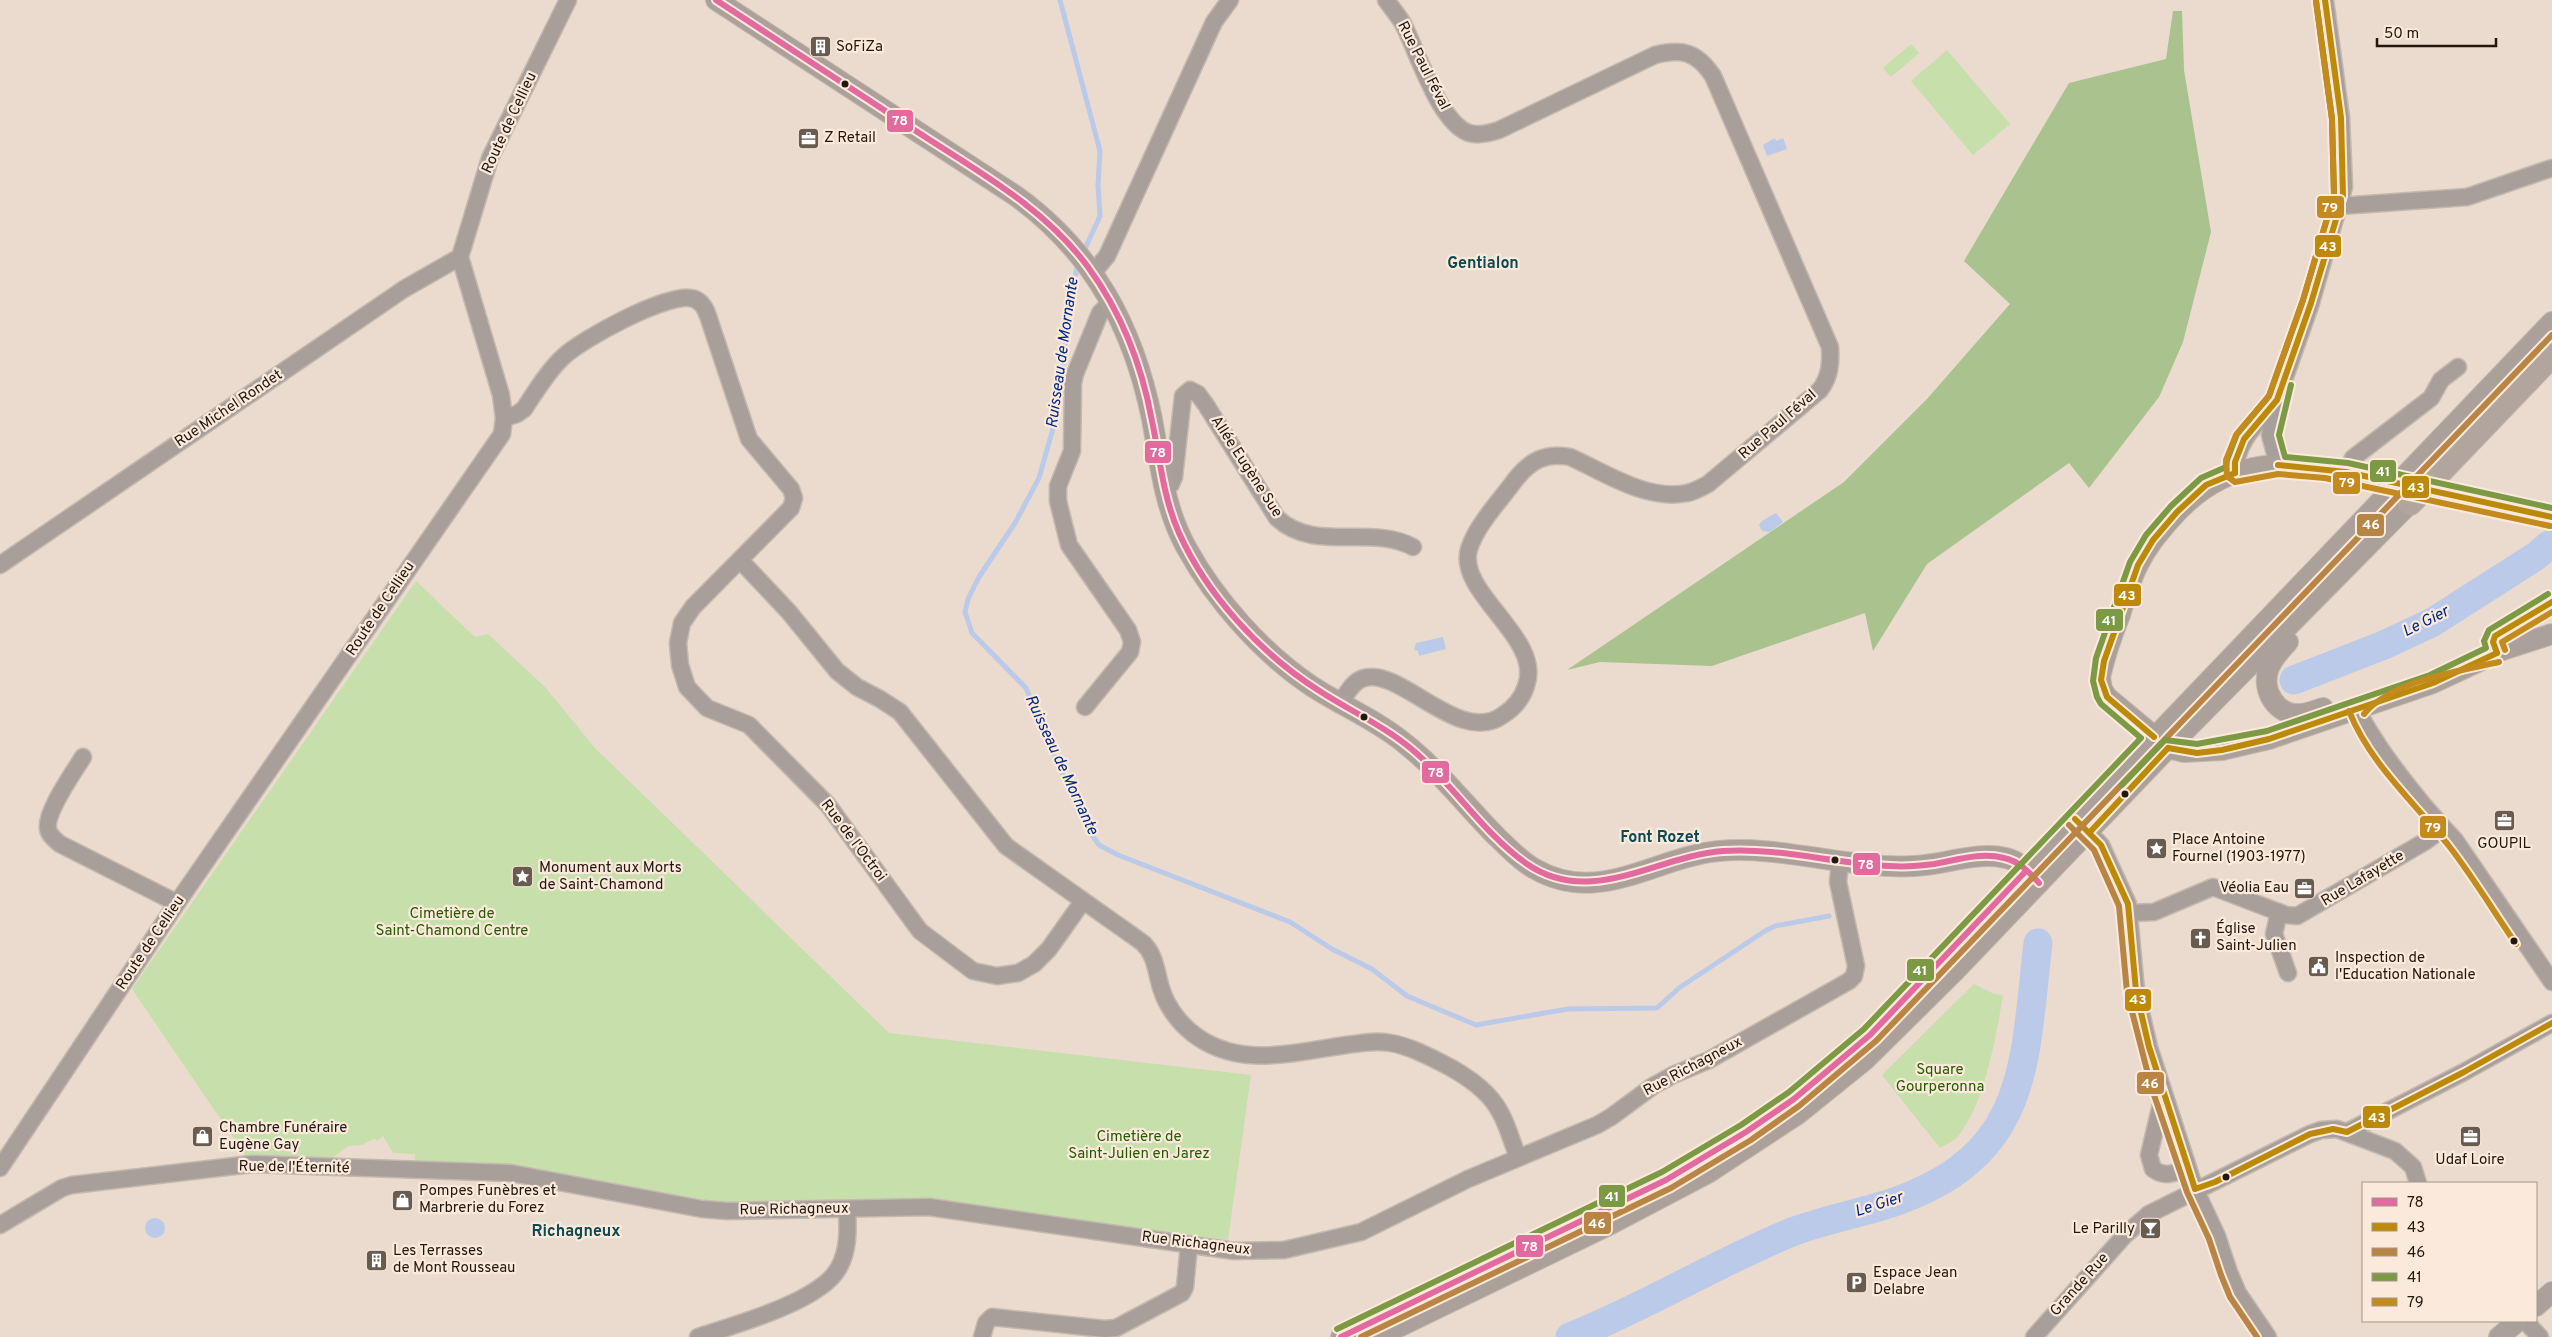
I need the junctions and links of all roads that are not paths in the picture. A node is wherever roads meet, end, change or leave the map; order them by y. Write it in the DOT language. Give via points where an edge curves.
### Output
graph roads {
  1 [pos="568,0"];
  2 [pos="716,0"];
  3 [pos="1230,0"];
  4 [pos="1386,0"];
  5 [pos="2325,0"];
  6 [pos="2552,168"];
  7 [pos="2340,206"];
  8 [pos="460,258"];
  9 [pos="1090,269"];
  10 [pos="1111,302"];
  11 [pos="2552,322"];
  12 [pos="2552,355"];
  13 [pos="2458,367"];
  14 [pos="2277,400"];
  15 [pos="504,418"];
  16 [pos="2278,465"];
  17 [pos="2234,473"];
  18 [pos="2350,473"];
  19 [pos="1163,486"];
  20 [pos="2410,503"];
  21 [pos="2552,517"];
  22 [pos="2390,524"];
  23 [pos="1413,547"];
  24 [pos="740,560"];
  25 [pos="0,565"];
  26 [pos="2552,602"];
  27 [pos="2552,634"];
  28 [pos="2497,653"];
  29 [pos="2395,681"];
  30 [pos="1341,702"];
  31 [pos="1085,707"];
  32 [pos="2357,708"];
  33 [pos="2161,743"];
  34 [pos="83,757"];
  35 [pos="2083,825"];
  36 [pos="2442,829"];
  37 [pos="1840,861"];
  38 [pos="2033,877"];
  39 [pos="1083,901"];
  40 [pos="177,903"];
  41 [pos="2279,912"];
  42 [pos="2130,913"];
  43 [pos="2288,974"];
  44 [pos="2552,982"];
  45 [pos="2552,1023"];
  46 [pos="2163,1094"];
  47 [pos="2347,1132"];
  48 [pos="1518,1158"];
  49 [pos="0,1168"];
  50 [pos="2188,1168"];
  51 [pos="2418,1182"];
  52 [pos="569,1183"];
  53 [pos="2195,1189"];
  54 [pos="847,1209"];
  55 [pos="0,1226"];
  56 [pos="1189,1245"];
  57 [pos="2552,1292"];
  58 [pos="2537,1305"];
  59 [pos="2517,1322"];
  60 [pos="2527,1322"];
  61 [pos="698,1337"];
  62 [pos="982,1337"];
  63 [pos="1341,1337"];
  64 [pos="1378,1337"];
  65 [pos="2034,1337"];
  66 [pos="2268,1337"];
  67 [pos="2499,1337"];
  68 [pos="2540,1337"];
  1 -- 8 [label="street, Route de Cellieu" via="490,158"];
  2 -- 9 [label="main road" via="1016,196 1055,227"];
  3 -- 9 [label="street" via="1214,22 1107,256"];
  4 -- 30 [label="street, Rue Paul Féval" via="1401,20 1442,105 1454,122 1469,133 1486,134 1499,130 1655,56 1681,52 1705,64 1830,347 1831,363 1820,390 1708,484 1689,493 1667,495 1647,492 1559,454 1536,459 1523,470 1480,528 1469,550 1468,565 1474,579 1518,643 1526,657 1529,672 1520,700 1498,719 1480,723 1461,720 1383,678 1364,678 1350,687"];
  5 -- 7 [label="street" via="2343,147 2344,187"];
  6 -- 7 [label="street" via="2467,197"];
  7 -- 14 [label="street"];
  8 -- 15 [label="street, Route de Cellieu" via="502,395"];
  8 -- 25 [label="street, Rue Michel Rondet" via="404,290"];
  9 -- 10 [label="main road"];
  10 -- 19 [label="main road" via="1131,343 1144,383"];
  10 -- 31 [label="street" via="1100,312 1075,374 1072,452 1057,495 1069,545 1121,618 1132,642 1130,652"];
  11 -- 33 [label="main road"];
  12 -- 20 [label="highway"];
  13 -- 18 [label="street" via="2441,380 2431,398 2353,458"];
  14 -- 16 [label="street" via="2270,435"];
  14 -- 17 [label="street" via="2244,438 2234,462"];
  15 -- 24 [label="street, Rue de l'Octroi" via="524,409 552,370 576,347 640,313 680,299 691,298 701,303 706,308 749,439 791,488 794,498 791,508"];
  15 -- 40 [label="street, Route de Cellieu" via="502,434"];
  16 -- 17 [label="main road"];
  16 -- 18 [label="main road"];
  17 -- 33 [label="main road" via="2206,485 2153,540 2138,565 2104,661 2100,677 2107,697"];
  18 -- 21 [label="main road, bridge"];
  19 -- 23 [label="street, Allée Eugène Sue" via="1171,484 1174,477 1183,396 1190,390 1198,394 1206,405 1277,518 1287,528 1309,535 1394,540"];
  19 -- 30 [label="main road" via="1173,520 1187,549 1251,635 1296,675"];
  20 -- 22 [label="main road"];
  22 -- 29 [label="main road" via="2271,662 2266,687 2273,702 2282,710 2299,715"];
  22 -- 33 [label="main road"];
  24 -- 39 [label="street" via="789,612 837,671 857,687 900,712 1006,846"];
  24 -- 39 [label="street, Rue de l'Octroi" via="693,607 682,623 679,658 687,687 707,708 748,725 828,805 920,931 974,971 997,976 1018,973 1034,964 1049,949"];
  26 -- 28 [label="street" via="2495,636 2493,642"];
  27 -- 28 [label="main road"];
  28 -- 29 [label="main road"];
  28 -- 32 [label="main road" via="2433,683"];
  29 -- 32 [label="main road" via="2361,702"];
  30 -- 37 [label="main road" via="1402,741 1522,860 1549,875 1569,881 1614,881 1694,856 1729,850"];
  32 -- 33 [label="main road" via="2269,739 2222,750 2184,752"];
  32 -- 36 [label="street" via="2403,781"];
  33 -- 35 [label="main road"];
  34 -- 40 [label="street" via="49,817 48,829 52,837"];
  35 -- 38 [label="main road"];
  35 -- 42 [label="street" via="2101,845"];
  36 -- 41 [label="street, Rue Lafayette" via="2308,912 2297,916"];
  36 -- 44 [label="street" via="2455,840"];
  37 -- 38 [label="main road" via="1914,866 1997,857 2015,861"];
  37 -- 48 [label="street, Rue Richagneux" via="1837,877 1856,966 1849,981 1709,1060 1653,1086 1612,1118"];
  38 -- 63 [label="main road" via="1870,1035 1794,1099 1746,1132 1666,1180"];
  38 -- 64 [label="main road" via="1871,1055 1798,1114 1708,1173 1611,1224"];
  39 -- 48 [label="street" via="1151,951 1161,989 1170,1008 1182,1025 1198,1038 1232,1053 1254,1057 1370,1042 1391,1043 1416,1050 1456,1070 1483,1090 1500,1111"];
  40 -- 49 [label="street, Route de Cellieu"];
  41 -- 42 [label="street" via="2213,887 2154,912"];
  41 -- 43 [label="street" via="2274,934"];
  42 -- 46 [label="street" via="2136,991"];
  45 -- 47 [label="street"];
  46 -- 50 [label="street"];
  46 -- 50 [label="street" via="2149,1154 2153,1169 2161,1174 2170,1174"];
  47 -- 51 [label="street" via="2395,1151 2413,1167"];
  47 -- 53 [label="street, Grande Rue" via="2320,1130"];
  48 -- 56 [label="street, Rue Richagneux" via="1446,1189 1361,1232 1310,1245 1259,1252"];
  50 -- 53 [label="street"];
  52 -- 54 [label="street, Rue Richagneux" via="702,1209"];
  52 -- 55 [label="street, Rue de l'Éternité" via="511,1173 252,1164 72,1185"];
  53 -- 65 [label="street, Grande Rue" via="2149,1214 2133,1228"];
  53 -- 66 [label="street" via="2238,1293"];
  54 -- 56 [label="street, Rue Richagneux" via="929,1207"];
  54 -- 61 [label="street" via="845,1251 838,1269 826,1284 800,1300"];
  56 -- 62 [label="street" via="1182,1293 1116,1328 992,1317 986,1323"];
  57 -- 58 [label="main road"];
  59 -- 67 [label="main road"];
  60 -- 68 [label="street"];
}
